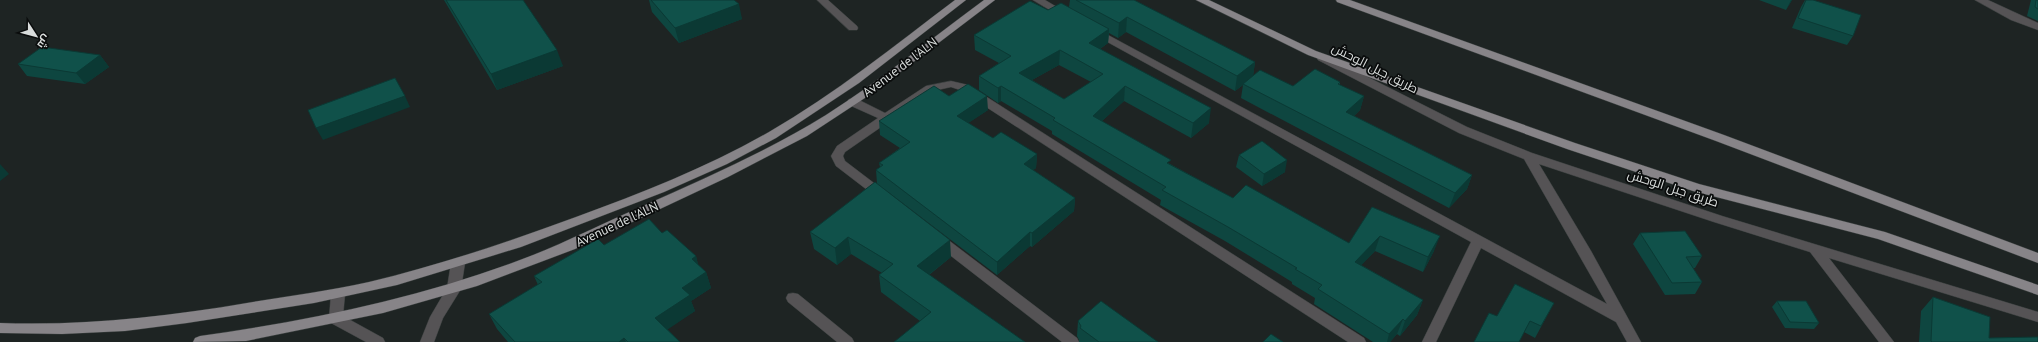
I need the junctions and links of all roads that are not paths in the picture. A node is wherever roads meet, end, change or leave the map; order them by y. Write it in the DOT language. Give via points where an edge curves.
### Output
graph roads {
  1 [pos="822,0"];
  2 [pos="961,0"];
  3 [pos="990,0"];
  4 [pos="1038,0"];
  5 [pos="1201,0"];
  6 [pos="1341,0"];
  7 [pos="1980,0"];
  8 [pos="2038,27"];
  9 [pos="853,28"];
  10 [pos="1312,53"];
  11 [pos="853,102"];
  12 [pos="886,118"];
  13 [pos="1528,156"];
  14 [pos="890,202"];
  15 [pos="928,231"];
  16 [pos="1478,241"];
  17 [pos="1815,249"];
  18 [pos="2038,258"];
  19 [pos="458,263"];
  20 [pos="454,288"];
  21 [pos="2038,290"];
  22 [pos="338,294"];
  23 [pos="794,298"];
  24 [pos="2038,317"];
  25 [pos="1620,318"];
  26 [pos="336,319"];
  27 [pos="0,328"];
  28 [pos="200,342"];
  29 [pos="378,342"];
  30 [pos="427,342"];
  31 [pos="846,342"];
  32 [pos="1072,342"];
  33 [pos="1359,342"];
  34 [pos="1429,342"];
  35 [pos="1634,342"];
  36 [pos="1887,342"];
  1 -- 9 [label="street"];
  2 -- 19 [label="main road" via="797,121 744,151 631,201"];
  3 -- 11 [label="main road, Avenue de l'ALN"];
  4 -- 16 [label="street"];
  5 -- 10 [label="main road, طريق جبل الوحش"];
  6 -- 18 [label="main road" via="1720,138"];
  7 -- 8 [label="street"];
  10 -- 13 [label="street, طريق جبل الوحش" via="1463,130"];
  10 -- 21 [label="main road, طريق جبل الوحش" via="1571,146 1697,188 1880,235"];
  11 -- 12 [label="street"];
  11 -- 20 [label="main road, Avenue de l'ALN" via="760,158 705,185 561,250"];
  12 -- 14 [label="street" via="841,149 837,156 840,163"];
  12 -- 33 [label="street" via="930,88 951,84 964,87"];
  13 -- 17 [label="street, طريق جبل الوحش"];
  13 -- 25 [label="street" via="1586,254"];
  15 -- 32 [label="street"];
  16 -- 25 [label="street"];
  16 -- 34 [label="street"];
  17 -- 24 [label="street, طريق جبل الوحش"];
  17 -- 36 [label="street"];
  19 -- 20 [label="street"];
  19 -- 22 [label="main road"];
  20 -- 26 [label="main road, Avenue de l'ALN"];
  20 -- 30 [label="street" via="437,317"];
  22 -- 26 [label="street"];
  22 -- 27 [label="main road" via="150,322 84,328"];
  23 -- 31 [label="street"];
  25 -- 35 [label="street"];
  26 -- 28 [label="main road, Avenue de l'ALN"];
  26 -- 29 [label="street"];
}
